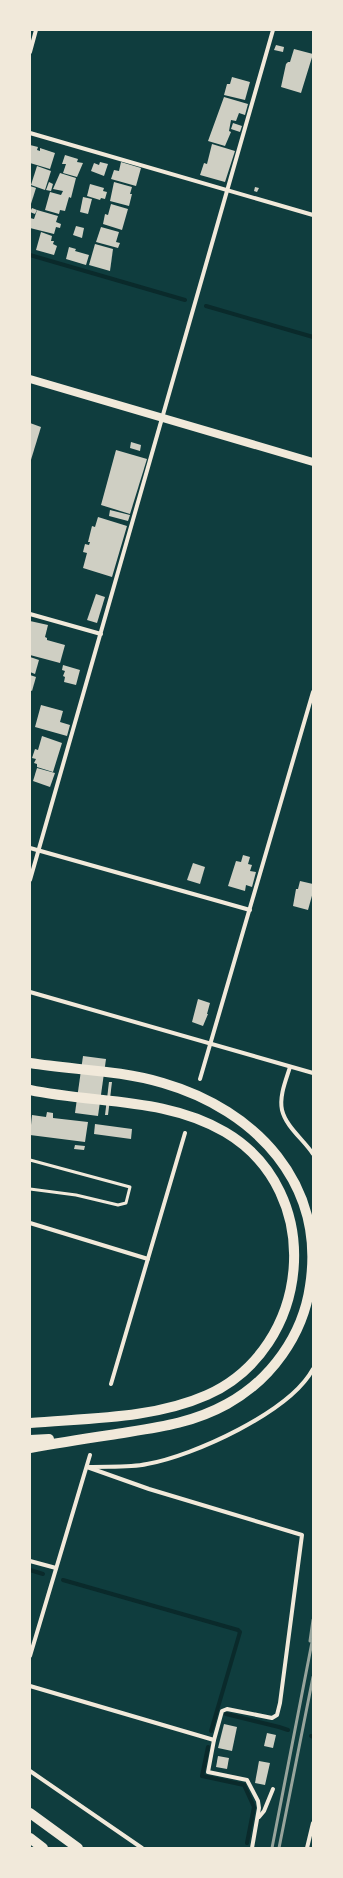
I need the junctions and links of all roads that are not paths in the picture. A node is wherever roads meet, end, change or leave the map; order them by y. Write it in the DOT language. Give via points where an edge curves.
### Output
graph roads {
  1 [pos="36,30"];
  2 [pos="273,30"];
  3 [pos="30,52"];
  4 [pos="30,133"];
  5 [pos="228,190"];
  6 [pos="313,215"];
  7 [pos="30,379"];
  8 [pos="163,418"];
  9 [pos="313,462"];
  10 [pos="30,614"];
  11 [pos="101,634"];
  12 [pos="313,692"];
  13 [pos="30,848"];
  14 [pos="38,851"];
  15 [pos="30,880"];
  16 [pos="250,910"];
  17 [pos="30,992"];
  18 [pos="211,1044"];
  19 [pos="30,1063"];
  20 [pos="290,1067"];
  21 [pos="313,1073"];
  22 [pos="200,1079"];
  23 [pos="30,1090"];
  24 [pos="185,1133"];
  25 [pos="313,1154"];
  26 [pos="30,1160"];
  27 [pos="30,1189"];
  28 [pos="30,1223"];
  29 [pos="148,1259"];
  30 [pos="313,1369"];
  31 [pos="111,1384"];
  32 [pos="118,1415"];
  33 [pos="30,1416"];
  34 [pos="30,1423"];
  35 [pos="111,1434"];
  36 [pos="30,1440"];
  37 [pos="30,1448"];
  38 [pos="90,1455"];
  39 [pos="87,1467"];
  40 [pos="30,1561"];
  41 [pos="56,1568"];
  42 [pos="30,1656"];
  43 [pos="30,1686"];
  44 [pos="214,1740"];
  45 [pos="30,1771"];
  46 [pos="273,1789"];
  47 [pos="30,1813"];
  48 [pos="258,1817"];
  49 [pos="313,1822"];
  50 [pos="30,1838"];
  51 [pos="43,1848"];
  52 [pos="78,1848"];
  53 [pos="142,1848"];
  54 [pos="252,1848"];
  55 [pos="307,1848"];
  1 -- 3 [label="street"];
  2 -- 5 [label="street"];
  4 -- 5 [label="street"];
  5 -- 6 [label="street"];
  5 -- 8 [label="street"];
  7 -- 8 [label="main road"];
  8 -- 9 [label="main road"];
  8 -- 11 [label="street"];
  10 -- 11 [label="street"];
  11 -- 14 [label="street"];
  12 -- 16 [label="street"];
  13 -- 14 [label="street"];
  14 -- 15 [label="street"];
  14 -- 16 [label="street"];
  16 -- 18 [label="street"];
  17 -- 18 [label="street"];
  18 -- 20 [label="street"];
  18 -- 22 [label="street"];
  19 -- 35 [label="highway" via="163,1082 212,1103 259,1136 277,1154 292,1175 309,1222 313,1264 308,1297 300,1323 288,1347 272,1368 252,1388 206,1415 182,1424"];
  20 -- 21 [label="street"];
  20 -- 25 [label="street" via="282,1093 282,1110 289,1124"];
  23 -- 32 [label="highway" via="153,1106 204,1121 247,1148 264,1166 278,1188 287,1211 293,1234 295,1258 293,1283 285,1312 264,1350 248,1368 229,1383 207,1395 184,1404"];
  24 -- 29 [label="street"];
  26 -- 27 [label="lane" via="130,1187 126,1203 118,1206 76,1195"];
  28 -- 29 [label="street"];
  29 -- 31 [label="street"];
  30 -- 39 [label="street" via="293,1392 275,1407 203,1448 146,1465"];
  32 -- 33 [label="highway"];
  32 -- 34 [label="highway"];
  35 -- 36 [label="highway"];
  35 -- 37 [label="highway"];
  38 -- 39 [label="street"];
  39 -- 41 [label="street"];
  39 -- 44 [label="street" via="149,1490 302,1535 277,1715 272,1718 227,1709 222,1711"];
  40 -- 41 [label="street"];
  41 -- 42 [label="street"];
  43 -- 44 [label="street"];
  44 -- 48 [label="street" via="208,1772 247,1780 258,1801"];
  45 -- 53 [label="street"];
  46 -- 48 [label="street" via="264,1811"];
  47 -- 52 [label="highway"];
  48 -- 54 [label="street"];
  49 -- 55 [label="street"];
  50 -- 51 [label="highway"];
}
